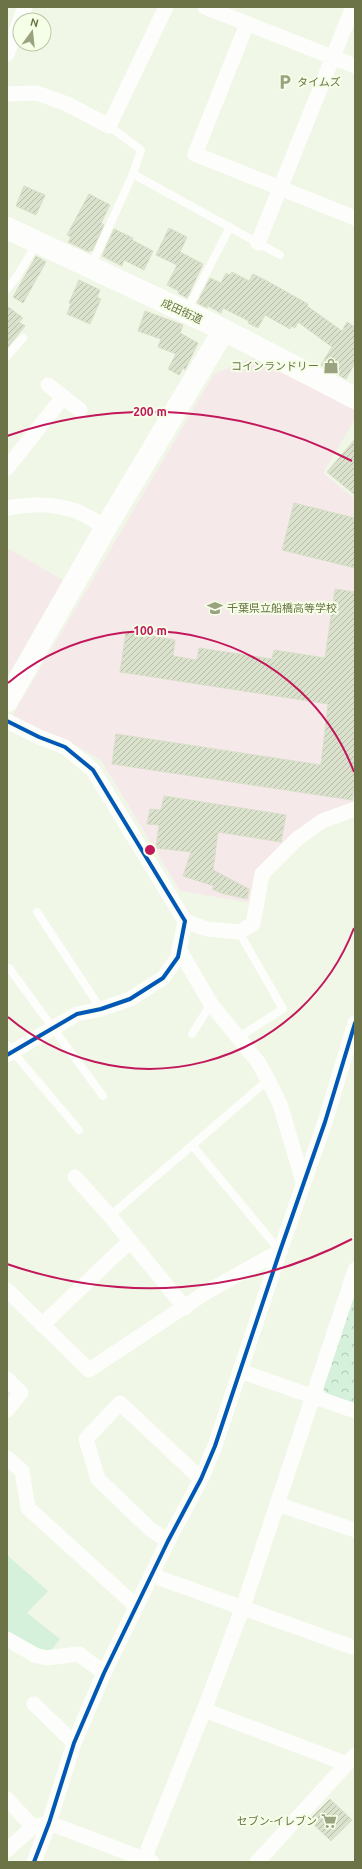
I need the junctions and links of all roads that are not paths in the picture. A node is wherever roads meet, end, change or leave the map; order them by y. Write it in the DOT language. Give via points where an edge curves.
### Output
graph roads {
  1 [pos="166,7"];
  2 [pos="205,7"];
  3 [pos="353,7"];
  4 [pos="247,24"];
  5 [pos="12,41"];
  6 [pos="7,54"];
  7 [pos="333,57"];
  8 [pos="355,66"];
  9 [pos="7,94"];
  10 [pos="109,126"];
  11 [pos="133,174"];
  12 [pos="280,188"];
  13 [pos="355,218"];
  14 [pos="230,227"];
  15 [pos="7,228"];
  16 [pos="38,242"];
  17 [pos="258,243"];
  18 [pos="280,255"];
  19 [pos="90,267"];
  20 [pos="7,289"];
  21 [pos="186,312"];
  22 [pos="224,330"];
  23 [pos="23,338"];
  24 [pos="7,356"];
  25 [pos="48,385"];
  26 [pos="64,397"];
  27 [pos="355,398"];
  28 [pos="80,410"];
  29 [pos="7,468"];
  30 [pos="7,508"];
  31 [pos="106,527"];
  32 [pos="7,701"];
  33 [pos="7,721"];
  34 [pos="355,809"];
  35 [pos="37,912"];
  36 [pos="184,921"];
  37 [pos="239,932"];
  38 [pos="179,950"];
  39 [pos="8,968"];
  40 [pos="211,1004"];
  41 [pos="101,1009"];
  42 [pos="355,1023"];
  43 [pos="53,1028"];
  44 [pos="192,1034"];
  45 [pos="239,1037"];
  46 [pos="351,1046"];
  47 [pos="8,1050"];
  48 [pos="268,1080"];
  49 [pos="103,1096"];
  50 [pos="79,1130"];
  51 [pos="192,1145"];
  52 [pos="75,1177"];
  53 [pos="303,1182"];
  54 [pos="110,1216"];
  55 [pos="130,1240"];
  56 [pos="280,1251"];
  57 [pos="355,1270"];
  58 [pos="7,1290"];
  59 [pos="185,1308"];
  60 [pos="42,1325"];
  61 [pos="240,1372"];
  62 [pos="7,1379"];
  63 [pos="313,1396"];
  64 [pos="7,1410"];
  65 [pos="355,1411"];
  66 [pos="7,1458"];
  67 [pos="201,1479"];
  68 [pos="277,1504"];
  69 [pos="355,1530"];
  70 [pos="168,1541"];
  71 [pos="151,1575"];
  72 [pos="136,1606"];
  73 [pos="243,1607"];
  74 [pos="7,1638"];
  75 [pos="355,1648"];
  76 [pos="104,1673"];
  77 [pos="34,1704"];
  78 [pos="204,1710"];
  79 [pos="74,1743"];
  80 [pos="351,1760"];
  81 [pos="7,1799"];
  82 [pos="49,1823"];
  83 [pos="33,1827"];
  84 [pos="7,1850"];
  85 [pos="146,1861"];
  86 [pos="34,1862"];
  87 [pos="256,1862"];
  1 -- 10 [label="street"];
  2 -- 4 [label="street"];
  3 -- 7 [label="street"];
  4 -- 7 [label="street"];
  4 -- 12 [label="street" via="195,154"];
  5 -- 6 [label="street"];
  7 -- 8 [label="street"];
  7 -- 12 [label="street"];
  9 -- 10 [label="street" via="37,93 67,104"];
  10 -- 11 [label="lane" via="141,150"];
  11 -- 14 [label="lane"];
  11 -- 19 [label="lane"];
  12 -- 13 [label="street"];
  12 -- 17 [label="street"];
  14 -- 17 [label="lane"];
  14 -- 21 [label="lane"];
  15 -- 16 [label="street, 成田街道"];
  16 -- 19 [label="street, 成田街道"];
  16 -- 20 [label="lane"];
  17 -- 18 [label="lane"];
  19 -- 21 [label="street, 成田街道"];
  21 -- 22 [label="street, 成田街道"];
  22 -- 27 [label="street, 成田街道"];
  22 -- 31 [label="street"];
  23 -- 24 [label="lane"];
  25 -- 26 [label="street"];
  26 -- 28 [label="street"];
  26 -- 29 [label="street"];
  30 -- 31 [label="street" via="40,505 59,507 75,511"];
  31 -- 32 [label="street"];
  33 -- 36 [label="street" via="65,747 93,770"];
  34 -- 37 [label="street" via="322,821 298,839 262,874 253,924"];
  35 -- 41 [label="lane"];
  36 -- 37 [label="street" via="207,929"];
  36 -- 38 [label="street"];
  37 -- 45 [label="lane" via="283,1009"];
  38 -- 40 [label="street"];
  38 -- 41 [label="street" via="178,957 163,978 130,998"];
  39 -- 43 [label="lane"];
  40 -- 44 [label="lane"];
  40 -- 45 [label="street"];
  41 -- 43 [label="street" via="77,1014"];
  42 -- 46 [label="street"];
  43 -- 47 [label="street"];
  43 -- 49 [label="lane"];
  45 -- 48 [label="street"];
  46 -- 53 [label="street"];
  47 -- 50 [label="lane"];
  48 -- 51 [label="lane"];
  48 -- 53 [label="street" via="280,1104"];
  51 -- 54 [label="lane"];
  51 -- 56 [label="lane"];
  52 -- 54 [label="street"];
  53 -- 56 [label="street"];
  54 -- 55 [label="street"];
  55 -- 59 [label="street"];
  55 -- 60 [label="street"];
  56 -- 59 [label="street" via="205,1293"];
  56 -- 61 [label="street"];
  57 -- 63 [label="street"];
  58 -- 60 [label="street"];
  59 -- 60 [label="street" via="89,1370"];
  61 -- 63 [label="street"];
  61 -- 67 [label="street"];
  62 -- 64 [label="street" via="21,1393"];
  63 -- 65 [label="street"];
  63 -- 68 [label="street"];
  66 -- 72 [label="street" via="22,1471 28,1508"];
  67 -- 70 [label="street"];
  67 -- 70 [label="street" via="120,1403 86,1439 98,1479 150,1528"];
  68 -- 69 [label="street"];
  68 -- 73 [label="street"];
  70 -- 71 [label="street"];
  71 -- 72 [label="street"];
  71 -- 73 [label="street"];
  72 -- 76 [label="street"];
  73 -- 75 [label="street"];
  73 -- 78 [label="street"];
  74 -- 76 [label="street" via="34,1655 46,1658 79,1654"];
  76 -- 79 [label="street"];
  77 -- 79 [label="street"];
  78 -- 80 [label="street"];
  78 -- 85 [label="street"];
  79 -- 82 [label="street"];
  80 -- 87 [label="street"];
  81 -- 83 [label="street"];
  82 -- 83 [label="street"];
  82 -- 85 [label="street"];
  82 -- 86 [label="street"];
  83 -- 84 [label="street"];
}
